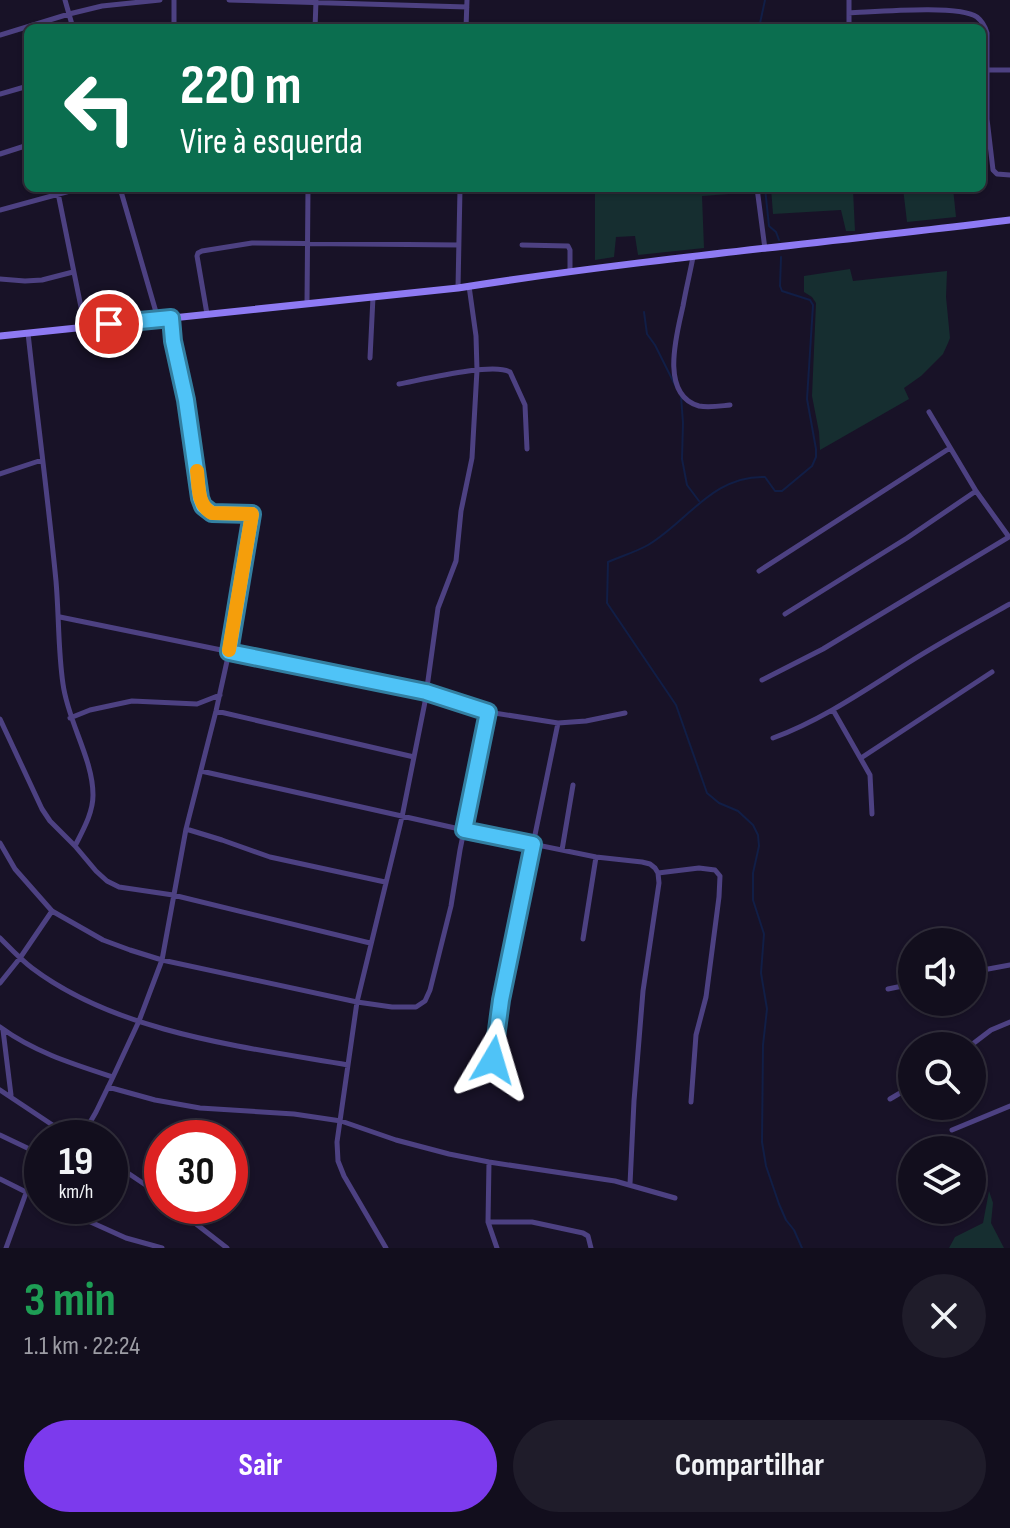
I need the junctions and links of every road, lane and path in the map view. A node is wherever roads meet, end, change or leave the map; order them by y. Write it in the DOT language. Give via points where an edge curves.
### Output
graph roads {
  1 [pos="65,0"];
  2 [pos="160,0"];
  3 [pos="174,0"];
  4 [pos="229,0"];
  5 [pos="849,0"];
  6 [pos="316,1"];
  7 [pos="467,3"];
  8 [pos="849,13"];
  9 [pos="69,14"];
  10 [pos="36,24"];
  11 [pos="72,24"];
  12 [pos="174,24"];
  13 [pos="315,24"];
  14 [pos="466,24"];
  15 [pos="849,24"];
  16 [pos="983,24"];
  17 [pos="24,28"];
  18 [pos="0,35"];
  19 [pos="986,70"];
  20 [pos="1010,70"];
  21 [pos="24,87"];
  22 [pos="0,94"];
  23 [pos="986,103"];
  24 [pos="24,146"];
  25 [pos="0,154"];
  26 [pos="1010,175"];
  27 [pos="55,192"];
  28 [pos="58,192"];
  29 [pos="121,192"];
  30 [pos="308,192"];
  31 [pos="460,192"];
  32 [pos="758,192"];
  33 [pos="0,210"];
  34 [pos="1010,220"];
  35 [pos="307,243"];
  36 [pos="459,245"];
  37 [pos="522,245"];
  38 [pos="765,249"];
  39 [pos="693,256"];
  40 [pos="570,271"];
  41 [pos="73,272"];
  42 [pos="0,279"];
  43 [pos="469,286"];
  44 [pos="458,288"];
  45 [pos="373,297"];
  46 [pos="307,304"];
  47 [pos="207,314"];
  48 [pos="171,318"];
  49 [pos="158,319"];
  50 [pos="85,327"];
  51 [pos="28,333"];
  52 [pos="0,336"];
  53 [pos="370,358"];
  54 [pos="477,370"];
  55 [pos="399,384"];
  56 [pos="730,405"];
  57 [pos="929,412"];
  58 [pos="950,448"];
  59 [pos="527,449"];
  60 [pos="42,460"];
  61 [pos="0,474"];
  62 [pos="976,491"];
  63 [pos="1010,537"];
  64 [pos="759,571"];
  65 [pos="1010,604"];
  66 [pos="785,614"];
  67 [pos="60,617"];
  68 [pos="229,652"];
  69 [pos="992,672"];
  70 [pos="762,680"];
  71 [pos="426,692"];
  72 [pos="220,695"];
  73 [pos="833,710"];
  74 [pos="216,711"];
  75 [pos="488,712"];
  76 [pos="625,713"];
  77 [pos="70,718"];
  78 [pos="0,719"];
  79 [pos="558,723"];
  80 [pos="773,738"];
  81 [pos="414,757"];
  82 [pos="861,758"];
  83 [pos="201,771"];
  84 [pos="573,785"];
  85 [pos="872,814"];
  86 [pos="402,817"];
  87 [pos="186,829"];
  88 [pos="464,830"];
  89 [pos="0,843"];
  90 [pos="533,844"];
  91 [pos="75,846"];
  92 [pos="562,850"];
  93 [pos="596,857"];
  94 [pos="658,873"];
  95 [pos="385,882"];
  96 [pos="173,895"];
  97 [pos="52,911"];
  98 [pos="0,938"];
  99 [pos="583,939"];
  100 [pos="370,943"];
  101 [pos="20,958"];
  102 [pos="162,960"];
  103 [pos="1010,965"];
  104 [pos="986,969"];
  105 [pos="0,983"];
  106 [pos="898,987"];
  107 [pos="888,989"];
  108 [pos="357,1002"];
  109 [pos="139,1021"];
  110 [pos="1010,1022"];
  111 [pos="1,1028"];
  112 [pos="986,1034"];
  113 [pos="348,1065"];
  114 [pos="113,1077"];
  115 [pos="108,1087"];
  116 [pos="0,1090"];
  117 [pos="511,1091"];
  118 [pos="898,1094"];
  119 [pos="11,1096"];
  120 [pos="890,1099"];
  121 [pos="691,1102"];
  122 [pos="1010,1106"];
  123 [pos="42,1120"];
  124 [pos="91,1120"];
  125 [pos="341,1121"];
  126 [pos="952,1130"];
  127 [pos="0,1135"];
  128 [pos="24,1146"];
  129 [pos="489,1162"];
  130 [pos="0,1179"];
  131 [pos="630,1184"];
  132 [pos="24,1192"];
  133 [pos="24,1198"];
  134 [pos="675,1198"];
  135 [pos="488,1222"];
  136 [pos="95,1224"];
  137 [pos="196,1224"];
  138 [pos="6,1248"];
  139 [pos="162,1248"];
  140 [pos="227,1248"];
  141 [pos="386,1248"];
  142 [pos="497,1248"];
  143 [pos="591,1248"];
  1 -- 9 [label="street"];
  2 -- 9 [label="street"];
  3 -- 12 [label="street"];
  4 -- 6 [label="street"];
  5 -- 8 [label="street"];
  6 -- 7 [label="street"];
  6 -- 13 [label="street"];
  7 -- 14 [label="street"];
  8 -- 15 [label="street"];
  8 -- 16 [label="street" via="967,12"];
  9 -- 10 [label="street"];
  9 -- 11 [label="street"];
  17 -- 18 [label="street"];
  19 -- 20 [label="street"];
  21 -- 22 [label="street"];
  23 -- 26 [label="street" via="993,170"];
  24 -- 25 [label="street"];
  27 -- 33 [label="street"];
  28 -- 41 [label="street"];
  29 -- 49 [label="street"];
  30 -- 35 [label="street"];
  31 -- 36 [label="street"];
  32 -- 38 [label="street"];
  34 -- 38 [label="main road"];
  35 -- 36 [label="street"];
  35 -- 46 [label="street"];
  35 -- 47 [label="street" via="233,245 198,253"];
  36 -- 44 [label="street"];
  37 -- 40 [label="street" via="568,246"];
  38 -- 39 [label="main road"];
  39 -- 40 [label="main road"];
  39 -- 56 [label="street" via="676,334 675,378 685,397 697,405"];
  40 -- 43 [label="main road"];
  41 -- 42 [label="street" via="42,280"];
  41 -- 50 [label="street"];
  43 -- 44 [label="main road"];
  43 -- 54 [label="street"];
  44 -- 45 [label="main road"];
  45 -- 46 [label="main road"];
  45 -- 53 [label="street"];
  46 -- 47 [label="main road"];
  47 -- 48 [label="main road"];
  48 -- 49 [label="main road"];
  48 -- 68 [label="street" via="203,506 212,513 252,514"];
  49 -- 50 [label="main road"];
  50 -- 51 [label="main road"];
  51 -- 52 [label="main road"];
  51 -- 60 [label="street"];
  54 -- 55 [label="street"];
  54 -- 59 [label="street" via="510,372 525,405"];
  54 -- 71 [label="street" via="472,458 456,561 438,608"];
  57 -- 58 [label="street"];
  58 -- 62 [label="street"];
  58 -- 64 [label="street"];
  60 -- 61 [label="street"];
  60 -- 67 [label="street"];
  62 -- 63 [label="street"];
  62 -- 66 [label="street"];
  63 -- 70 [label="street"];
  65 -- 73 [label="street"];
  67 -- 68 [label="street"];
  67 -- 77 [label="street" via="62,680"];
  68 -- 71 [label="street"];
  68 -- 72 [label="street"];
  69 -- 82 [label="street"];
  71 -- 75 [label="street"];
  71 -- 81 [label="street"];
  72 -- 74 [label="street"];
  72 -- 77 [label="street" via="197,704 123,702"];
  73 -- 80 [label="street"];
  73 -- 82 [label="street"];
  74 -- 81 [label="street"];
  74 -- 83 [label="street"];
  75 -- 79 [label="street"];
  75 -- 88 [label="street"];
  76 -- 79 [label="street"];
  77 -- 91 [label="street" via="94,797"];
  78 -- 91 [label="street" via="42,809"];
  79 -- 90 [label="street"];
  81 -- 86 [label="street"];
  82 -- 85 [label="street" via="871,779"];
  83 -- 86 [label="street"];
  83 -- 87 [label="street"];
  84 -- 92 [label="street"];
  86 -- 88 [label="street"];
  86 -- 95 [label="street"];
  87 -- 95 [label="street" via="270,857"];
  87 -- 96 [label="street"];
  88 -- 90 [label="street"];
  88 -- 108 [label="street" via="451,906 425,1001 404,1008"];
  89 -- 97 [label="street"];
  90 -- 92 [label="street"];
  90 -- 117 [label="street" via="493,1060 498,1078"];
  91 -- 96 [label="street" via="107,881"];
  92 -- 93 [label="street"];
  93 -- 94 [label="street" via="650,864"];
  93 -- 99 [label="street"];
  94 -- 121 [label="street" via="699,868 720,876"];
  94 -- 131 [label="street" via="643,991"];
  95 -- 100 [label="street"];
  96 -- 100 [label="street"];
  96 -- 102 [label="street"];
  97 -- 101 [label="street"];
  97 -- 102 [label="street" via="103,940"];
  98 -- 101 [label="street"];
  100 -- 108 [label="street"];
  101 -- 105 [label="street"];
  101 -- 109 [label="street" via="64,989"];
  102 -- 108 [label="street"];
  102 -- 109 [label="street"];
  103 -- 104 [label="street"];
  106 -- 107 [label="street"];
  108 -- 113 [label="street"];
  109 -- 113 [label="street" via="216,1042"];
  109 -- 114 [label="street"];
  110 -- 112 [label="street"];
  111 -- 114 [label="street" via="49,1055"];
  111 -- 119 [label="street"];
  113 -- 125 [label="street"];
  114 -- 115 [label="street"];
  115 -- 124 [label="street"];
  115 -- 125 [label="street" via="200,1108"];
  116 -- 119 [label="street"];
  118 -- 120 [label="street"];
  119 -- 123 [label="street"];
  122 -- 126 [label="street"];
  125 -- 129 [label="street"];
  125 -- 141 [label="street" via="338,1161"];
  127 -- 128 [label="street"];
  129 -- 131 [label="street"];
  129 -- 135 [label="street"];
  130 -- 132 [label="street"];
  131 -- 134 [label="street"];
  133 -- 138 [label="street"];
  135 -- 142 [label="street"];
  135 -- 143 [label="street" via="532,1222 583,1233"];
  136 -- 139 [label="street"];
  137 -- 140 [label="street"];
}
